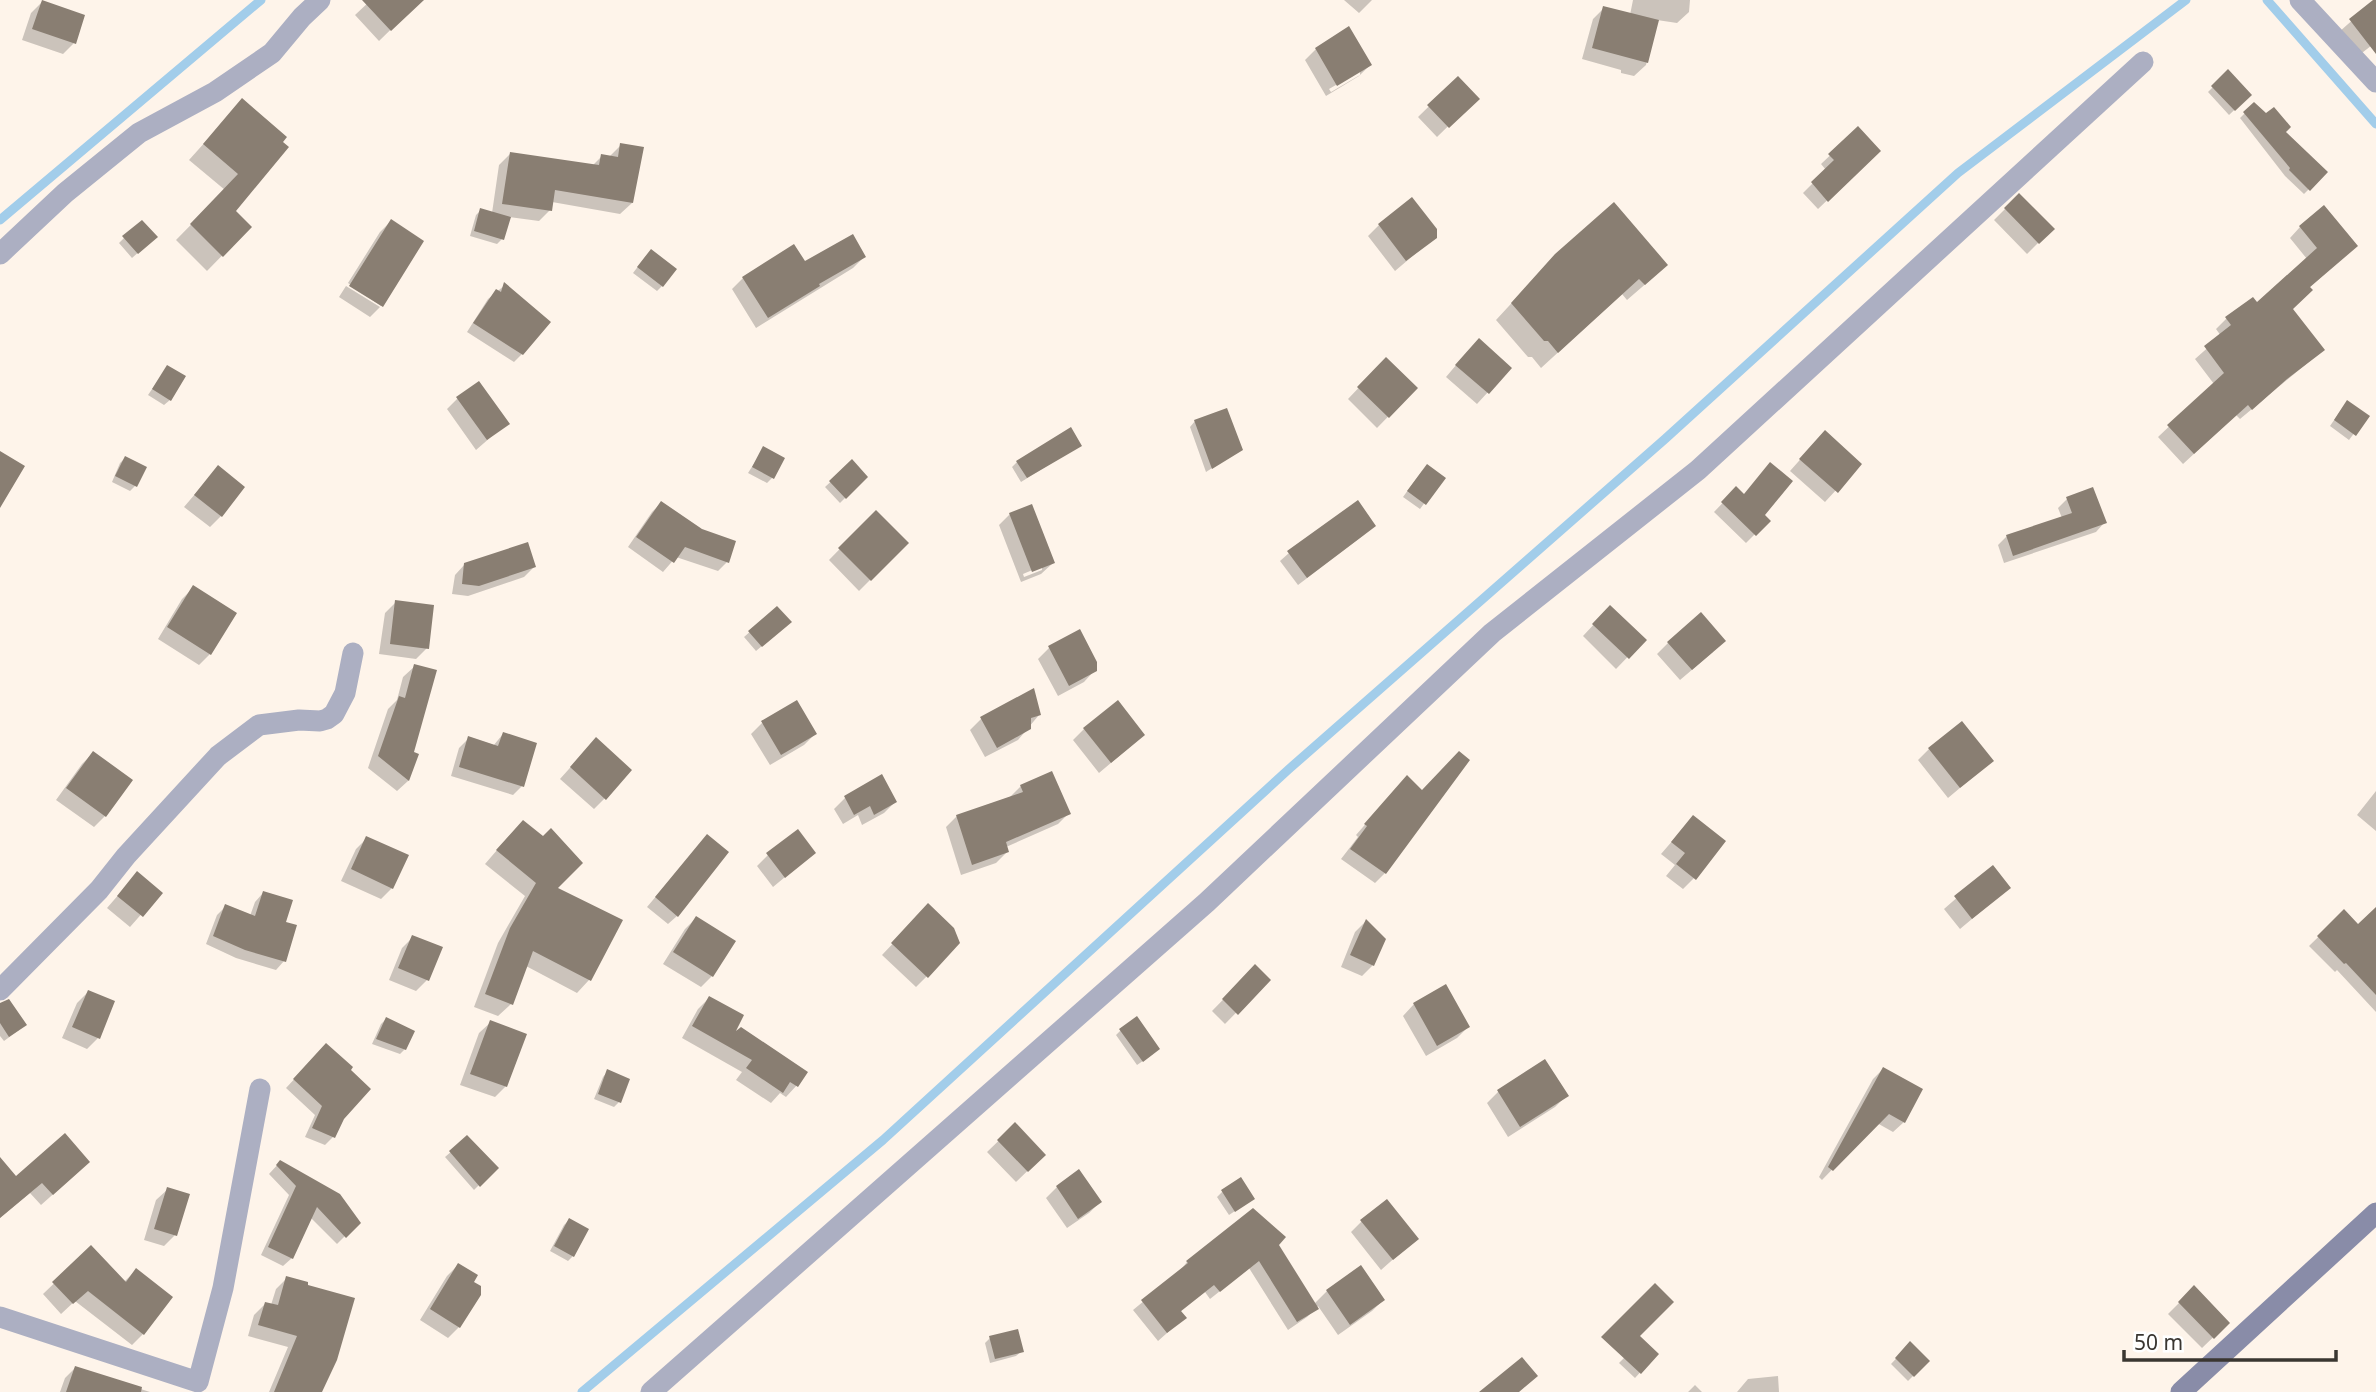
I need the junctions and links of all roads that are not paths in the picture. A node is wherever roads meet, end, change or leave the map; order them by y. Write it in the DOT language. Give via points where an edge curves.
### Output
graph roads {
  1 [pos="320,0"];
  2 [pos="2300,0"];
  3 [pos="2143,62"];
  4 [pos="2376,82"];
  5 [pos="0,254"];
  6 [pos="353,653"];
  7 [pos="0,990"];
  8 [pos="260,1089"];
  9 [pos="2376,1213"];
  10 [pos="0,1317"];
  11 [pos="651,1392"];
  12 [pos="2180,1392"];
  1 -- 5 [label="street" via="272,53 215,92 139,133"];
  2 -- 4 [label="street"];
  3 -- 11 [label="street" via="1698,470 1492,633 1207,902"];
  6 -- 7 [label="street" via="345,693 334,714 320,721 259,725 218,756 99,890"];
  8 -- 10 [label="street" via="223,1288 198,1382"];
  9 -- 12 [label="street"];
}
